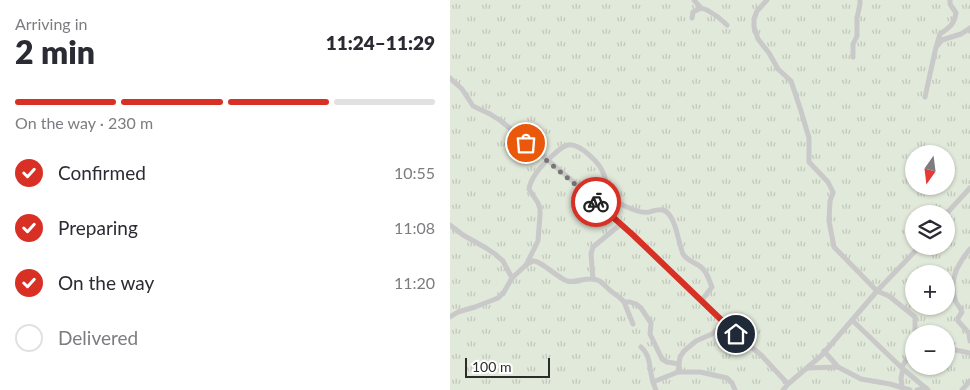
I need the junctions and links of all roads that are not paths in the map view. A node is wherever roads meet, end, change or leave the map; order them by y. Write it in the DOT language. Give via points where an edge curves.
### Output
graph roads {
  1 [pos="694,0"];
  2 [pos="767,0"];
  3 [pos="860,0"];
  4 [pos="950,0"];
  5 [pos="701,8"];
  6 [pos="692,18"];
  7 [pos="727,25"];
  8 [pos="970,28"];
  9 [pos="936,47"];
  10 [pos="853,57"];
  11 [pos="450,78"];
  12 [pos="925,97"];
  13 [pos="548,160"];
  14 [pos="970,188"];
  15 [pos="954,205"];
  16 [pos="621,224"];
  17 [pos="450,225"];
  18 [pos="970,249"];
  19 [pos="911,255"];
  20 [pos="526,265"];
  21 [pos="512,278"];
  22 [pos="593,279"];
  23 [pos="877,291"];
  24 [pos="702,300"];
  25 [pos="624,302"];
  26 [pos="450,317"];
  27 [pos="852,320"];
  28 [pos="724,323"];
  29 [pos="633,324"];
  30 [pos="916,325"];
  31 [pos="970,341"];
  32 [pos="641,348"];
  33 [pos="955,350"];
  34 [pos="824,351"];
  35 [pos="970,354"];
  36 [pos="905,362"];
  37 [pos="679,364"];
  38 [pos="838,367"];
  39 [pos="806,368"];
  40 [pos="902,368"];
  41 [pos="678,372"];
  42 [pos="653,382"];
  43 [pos="970,382"];
  44 [pos="788,384"];
  45 [pos="902,388"];
  46 [pos="927,389"];
  47 [pos="656,390"];
  48 [pos="734,390"];
  49 [pos="783,390"];
  50 [pos="910,390"];
  51 [pos="917,390"];
  52 [pos="962,390"];
  1 -- 5 [label="street"];
  2 -- 23 [label="street" via="757,11 754,26 758,39 778,69 791,81 809,138 809,162 828,182 832,192 829,222 834,247"];
  3 -- 10 [label="street"];
  4 -- 9 [label="street" via="956,14 954,23 940,34"];
  5 -- 6 [label="street" via="693,12"];
  5 -- 7 [label="street"];
  8 -- 9 [label="street" via="942,40"];
  9 -- 12 [label="street"];
  11 -- 13 [label="street" via="473,106 490,114"];
  13 -- 16 [label="street"];
  13 -- 20 [label="street" via="528,189 538,203 540,216 538,241"];
  13 -- 24 [label="street" via="563,147 573,145 599,164 615,201 637,211 662,210 668,213 683,255 709,276 712,287"];
  14 -- 15 [label="street"];
  16 -- 22 [label="street" via="593,247"];
  16 -- 24 [label="street"];
  17 -- 21 [label="street" via="495,254"];
  18 -- 31 [label="street" via="959,264 952,284 956,303 962,310 958,321 969,333"];
  19 -- 23 [label="street"];
  20 -- 21 [label="street"];
  20 -- 22 [label="street" via="538,262 567,281"];
  21 -- 26 [label="street" via="498,298"];
  22 -- 25 [label="street" via="603,282"];
  23 -- 27 [label="street"];
  23 -- 30 [label="street" via="916,317"];
  24 -- 28 [label="street"];
  25 -- 29 [label="street"];
  25 -- 37 [label="street" via="641,308 650,323 650,334 662,359"];
  27 -- 34 [label="street"];
  27 -- 40 [label="street"];
  28 -- 37 [label="street" via="684,351"];
  28 -- 44 [label="street"];
  32 -- 42 [label="street" via="648,356"];
  33 -- 35 [label="street"];
  34 -- 38 [label="street"];
  34 -- 39 [label="street"];
  36 -- 40 [label="street"];
  37 -- 41 [label="street"];
  38 -- 39 [label="street"];
  38 -- 45 [label="street" via="861,379"];
  39 -- 44 [label="street"];
  40 -- 45 [label="street"];
  40 -- 46 [label="street"];
  41 -- 42 [label="street"];
  41 -- 48 [label="street" via="700,372 727,378"];
  42 -- 47 [label="street"];
  43 -- 52 [label="street"];
  44 -- 49 [label="street"];
  45 -- 50 [label="street"];
  46 -- 51 [label="street"];
}
